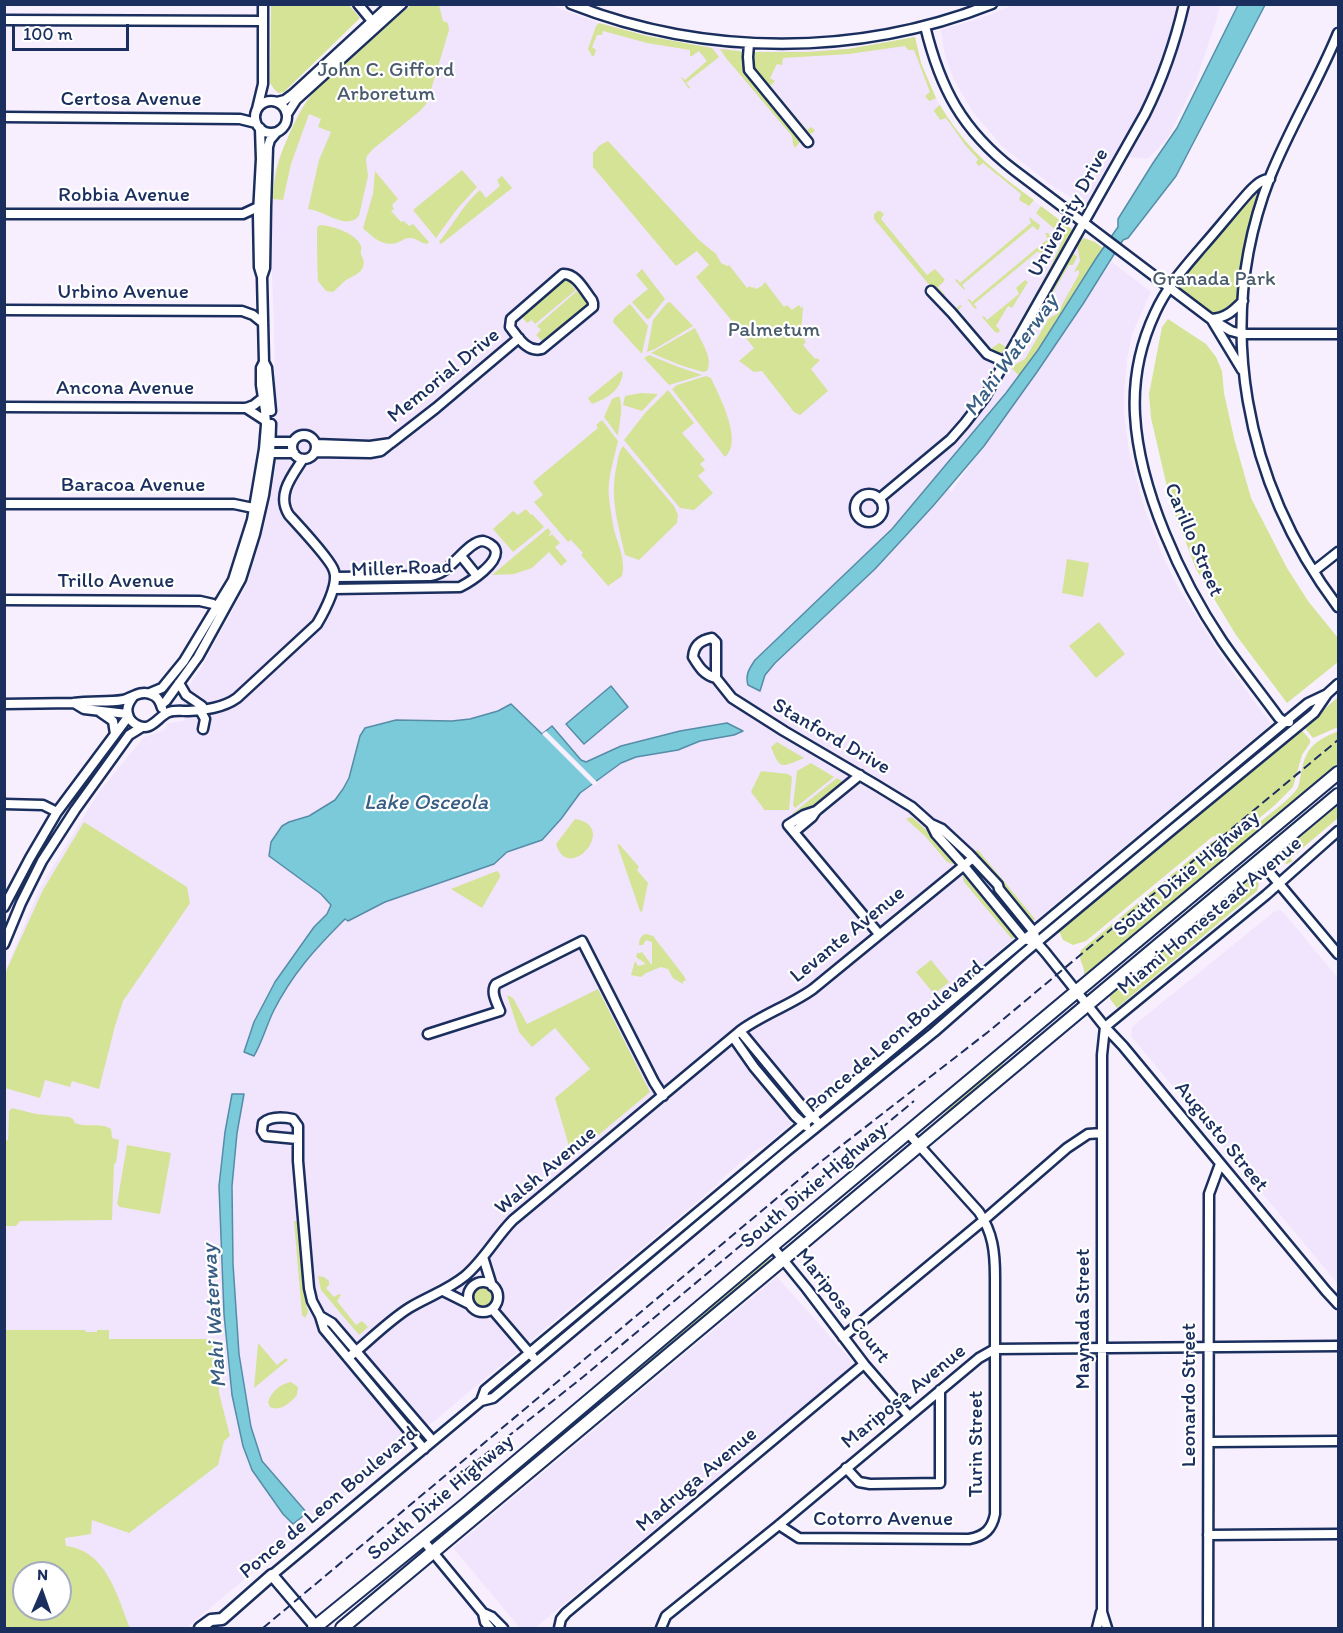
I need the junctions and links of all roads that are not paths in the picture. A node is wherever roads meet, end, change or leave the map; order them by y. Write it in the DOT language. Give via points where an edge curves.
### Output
graph roads {
  1 [pos="263,4"];
  2 [pos="358,4"];
  3 [pos="391,4"];
  4 [pos="571,4"];
  5 [pos="992,4"];
  6 [pos="1184,4"];
  7 [pos="402,5"];
  8 [pos="4,20"];
  9 [pos="263,21"];
  10 [pos="372,21"];
  11 [pos="925,26"];
  12 [pos="1338,38"];
  13 [pos="749,43"];
  14 [pos="263,84"];
  15 [pos="274,101"];
  16 [pos="257,109"];
  17 [pos="287,114"];
  18 [pos="4,117"];
  19 [pos="258,126"];
  20 [pos="276,133"];
  21 [pos="808,142"];
  22 [pos="1270,179"];
  23 [pos="259,196"];
  24 [pos="258,207"];
  25 [pos="4,214"];
  26 [pos="243,214"];
  27 [pos="266,214"];
  28 [pos="258,221"];
  29 [pos="1084,223"];
  30 [pos="262,277"];
  31 [pos="1169,287"];
  32 [pos="931,291"];
  33 [pos="262,297"];
  34 [pos="1243,301"];
  35 [pos="4,310"];
  36 [pos="242,311"];
  37 [pos="1211,319"];
  38 [pos="263,323"];
  39 [pos="1242,333"];
  40 [pos="1338,334"];
  41 [pos="519,338"];
  42 [pos="264,362"];
  43 [pos="1005,362"];
  44 [pos="1244,376"];
  45 [pos="263,398"];
  46 [pos="4,407"];
  47 [pos="246,408"];
  48 [pos="266,421"];
  49 [pos="268,442"];
  50 [pos="293,442"];
  51 [pos="316,448"];
  52 [pos="267,453"];
  53 [pos="297,456"];
  54 [pos="879,499"];
  55 [pos="4,504"];
  56 [pos="258,509"];
  57 [pos="1338,552"];
  58 [pos="460,556"];
  59 [pos="1314,571"];
  60 [pos="477,576"];
  61 [pos="335,577"];
  62 [pos="333,589"];
  63 [pos="4,600"];
  64 [pos="217,607"];
  65 [pos="1338,607"];
  66 [pos="220,616"];
  67 [pos="716,678"];
  68 [pos="179,683"];
  69 [pos="1338,684"];
  70 [pos="150,693"];
  71 [pos="1326,694"];
  72 [pos="132,697"];
  73 [pos="4,704"];
  74 [pos="74,704"];
  75 [pos="162,705"];
  76 [pos="204,708"];
  77 [pos="98,710"];
  78 [pos="128,715"];
  79 [pos="160,717"];
  80 [pos="1307,719"];
  81 [pos="1285,722"];
  82 [pos="142,727"];
  83 [pos="203,729"];
  84 [pos="115,734"];
  85 [pos="1338,773"];
  86 [pos="860,775"];
  87 [pos="1338,795"];
  88 [pos="4,804"];
  89 [pos="57,812"];
  90 [pos="1167,820"];
  91 [pos="931,824"];
  92 [pos="1173,829"];
  93 [pos="1271,829"];
  94 [pos="1338,831"];
  95 [pos="1125,855"];
  96 [pos="973,858"];
  97 [pos="1260,861"];
  98 [pos="1132,863"];
  99 [pos="1230,864"];
  100 [pos="963,865"];
  101 [pos="1280,883"];
  102 [pos="5,903"];
  103 [pos="21,903"];
  104 [pos="1034,932"];
  105 [pos="879,934"];
  106 [pos="1024,939"];
  107 [pos="1036,943"];
  108 [pos="4,944"];
  109 [pos="1338,954"];
  110 [pos="1077,991"];
  111 [pos="1087,1005"];
  112 [pos="1105,1027"];
  113 [pos="428,1034"];
  114 [pos="737,1034"];
  115 [pos="663,1096"];
  116 [pos="794,1096"];
  117 [pos="785,1104"];
  118 [pos="812,1117"];
  119 [pos="822,1123"];
  120 [pos="803,1125"];
  121 [pos="815,1130"];
  122 [pos="908,1133"];
  123 [pos="1102,1133"];
  124 [pos="297,1139"];
  125 [pos="919,1146"];
  126 [pos="1220,1164"];
  127 [pos="984,1220"];
  128 [pos="772,1246"];
  129 [pos="483,1257"];
  130 [pos="783,1259"];
  131 [pos="492,1286"];
  132 [pos="443,1291"];
  133 [pos="469,1304"];
  134 [pos="1338,1304"];
  135 [pos="492,1309"];
  136 [pos="320,1316"];
  137 [pos="843,1337"];
  138 [pos="1338,1346"];
  139 [pos="1209,1348"];
  140 [pos="995,1349"];
  141 [pos="1102,1349"];
  142 [pos="356,1351"];
  143 [pos="530,1353"];
  144 [pos="348,1358"];
  145 [pos="537,1362"];
  146 [pos="864,1364"];
  147 [pos="940,1390"];
  148 [pos="481,1401"];
  149 [pos="909,1416"];
  150 [pos="433,1442"];
  151 [pos="1209,1442"];
  152 [pos="1338,1442"];
  153 [pos="424,1449"];
  154 [pos="846,1468"];
  155 [pos="779,1525"];
  156 [pos="988,1531"];
  157 [pos="1338,1534"];
  158 [pos="1208,1535"];
  159 [pos="422,1539"];
  160 [pos="433,1552"];
  161 [pos="272,1575"];
  162 [pos="483,1613"];
  163 [pos="220,1624"];
  164 [pos="316,1628"];
  165 [pos="200,1629"];
  166 [pos="342,1629"];
  167 [pos="490,1629"];
  168 [pos="503,1629"];
  169 [pos="559,1629"];
  170 [pos="661,1629"];
  171 [pos="1101,1629"];
  172 [pos="1208,1629"];
  1 -- 9 [label="street"];
  2 -- 10 [label="street"];
  3 -- 10 [label="street"];
  4 -- 13 [label="street" via="658,31"];
  5 -- 11 [label="street"];
  6 -- 29 [label="street, University Drive" via="1171,56 1156,93"];
  7 -- 17 [label="street" via="296,100"];
  8 -- 9 [label="street"];
  9 -- 14 [label="street"];
  10 -- 15 [label="street" via="293,94"];
  11 -- 13 [label="street" via="830,42"];
  11 -- 29 [label="street" via="941,80 971,129 1006,164"];
  12 -- 22 [label="street"];
  13 -- 21 [label="street" via="749,70"];
  14 -- 15 [label="street"];
  14 -- 16 [label="street"];
  15 -- 16 [label="street"];
  15 -- 17 [label="street" via="284,106"];
  16 -- 19 [label="street"];
  17 -- 20 [label="street" via="286,124"];
  18 -- 19 [label="street, Certosa Avenue" via="240,119"];
  19 -- 20 [label="street"];
  19 -- 23 [label="street"];
  20 -- 27 [label="street" via="269,146"];
  22 -- 31 [label="street, Carillo Street" via="1264,179 1249,192"];
  22 -- 34 [label="street" via="1252,238"];
  23 -- 24 [label="street"];
  23 -- 27 [label="street"];
  24 -- 26 [label="street, Robbia Avenue"];
  24 -- 28 [label="street"];
  25 -- 26 [label="street, Robbia Avenue"];
  26 -- 28 [label="street, Robbia Avenue"];
  27 -- 30 [label="street"];
  28 -- 30 [label="street"];
  29 -- 31 [label="street"];
  29 -- 43 [label="street, University Drive"];
  30 -- 33 [label="street"];
  31 -- 37 [label="street"];
  31 -- 81 [label="street, Carillo Street" via="1150,325 1137,371 1135,415 1146,474 1168,539 1202,608 1241,667"];
  32 -- 43 [label="street" via="987,354"];
  33 -- 36 [label="street"];
  33 -- 38 [label="street"];
  34 -- 37 [label="street" via="1224,317"];
  34 -- 39 [label="street"];
  35 -- 36 [label="street, Urbino Avenue"];
  36 -- 38 [label="street, Urbino Avenue"];
  37 -- 39 [label="street"];
  37 -- 44 [label="street"];
  38 -- 42 [label="street"];
  39 -- 40 [label="street"];
  39 -- 44 [label="street"];
  41 -- 41 [label="street, Memorial Drive" via="538,351 592,307 592,300 572,275 563,274 511,319 510,327"];
  41 -- 51 [label="street, Memorial Drive" via="381,451"];
  42 -- 45 [label="street"];
  42 -- 49 [label="street" via="269,392"];
  43 -- 54 [label="street, University Drive" via="985,397 958,431"];
  44 -- 59 [label="street" via="1250,416 1266,472 1290,529"];
  45 -- 47 [label="street"];
  45 -- 48 [label="street"];
  46 -- 47 [label="street, Ancona Avenue"];
  47 -- 48 [label="street"];
  48 -- 49 [label="street"];
  49 -- 50 [label="street"];
  49 -- 52 [label="street"];
  50 -- 51 [label="street" via="306,435"];
  50 -- 53 [label="street" via="292,450"];
  51 -- 53 [label="street" via="311,457"];
  52 -- 53 [label="street"];
  52 -- 56 [label="street"];
  53 -- 61 [label="street" via="284,496 286,509 332,566"];
  55 -- 56 [label="street, Baracoa Avenue" via="234,504"];
  56 -- 64 [label="street" via="233,580"];
  56 -- 66 [label="street" via="241,579"];
  57 -- 59 [label="street"];
  58 -- 60 [label="street"];
  58 -- 60 [label="street, Miller Road" via="476,543 490,544 496,556"];
  58 -- 61 [label="street, Miller Road" via="444,571 430,576"];
  59 -- 65 [label="street"];
  60 -- 62 [label="street, Miller Road" via="460,587"];
  61 -- 62 [label="street"];
  62 -- 76 [label="street" via="312,631 237,698 226,705"];
  63 -- 64 [label="street, Trillo Avenue" via="200,601"];
  64 -- 66 [label="street"];
  64 -- 70 [label="street" via="184,661 164,686"];
  66 -- 68 [label="street"];
  67 -- 67 [label="street, Stanford Drive" via="716,642 705,639 697,645 693,657 708,676"];
  67 -- 86 [label="street, Stanford Drive" via="740,705"];
  68 -- 75 [label="street"];
  68 -- 76 [label="street" via="186,695"];
  69 -- 71 [label="street, Ponce de Leon Boulevard"];
  70 -- 72 [label="street"];
  70 -- 75 [label="street"];
  71 -- 80 [label="street, Ponce de Leon Boulevard"];
  71 -- 81 [label="street, Ponce de Leon Boulevard"];
  72 -- 74 [label="street"];
  72 -- 78 [label="street"];
  73 -- 74 [label="street"];
  74 -- 77 [label="street"];
  75 -- 76 [label="street"];
  75 -- 79 [label="street"];
  76 -- 79 [label="street"];
  76 -- 83 [label="street"];
  77 -- 78 [label="street"];
  77 -- 84 [label="street" via="113,721"];
  78 -- 82 [label="street"];
  78 -- 84 [label="street"];
  79 -- 82 [label="street"];
  80 -- 81 [label="street"];
  80 -- 92 [label="street, Ponce de Leon Boulevard"];
  81 -- 90 [label="street, Ponce de Leon Boulevard"];
  82 -- 103 [label="street" via="129,735 83,798 42,861"];
  84 -- 89 [label="street"];
  85 -- 93 [label="highway, South Dixie Highway"];
  86 -- 91 [label="street, Stanford Drive" via="912,807"];
  86 -- 105 [label="street" via="816,811 804,815 791,829"];
  87 -- 97 [label="highway, South Dixie Highway"];
  88 -- 89 [label="street" via="43,805"];
  89 -- 102 [label="street"];
  90 -- 92 [label="street"];
  90 -- 95 [label="street, Ponce de Leon Boulevard"];
  91 -- 96 [label="street, Stanford Drive" via="942,829"];
  91 -- 100 [label="street, Stanford Drive"];
  92 -- 98 [label="street, Ponce de Leon Boulevard"];
  93 -- 97 [label="highway" via="1261,847"];
  93 -- 99 [label="highway, South Dixie Highway"];
  94 -- 101 [label="street, Miami Homestead Avenue"];
  95 -- 98 [label="street"];
  95 -- 104 [label="street, Ponce de Leon Boulevard"];
  96 -- 100 [label="street, Levante Avenue"];
  96 -- 104 [label="street, Stanford Drive"];
  97 -- 99 [label="highway"];
  97 -- 101 [label="street"];
  97 -- 111 [label="highway, South Dixie Highway"];
  98 -- 107 [label="street, Ponce de Leon Boulevard"];
  99 -- 110 [label="highway, South Dixie Highway"];
  100 -- 105 [label="street, Levante Avenue"];
  100 -- 106 [label="street, Stanford Drive"];
  101 -- 109 [label="street"];
  101 -- 112 [label="street, Miami Homestead Avenue"];
  102 -- 103 [label="street"];
  103 -- 108 [label="street"];
  104 -- 106 [label="street, Ponce de Leon Boulevard"];
  104 -- 107 [label="street, Stanford Drive"];
  105 -- 114 [label="street, Levante Avenue" via="807,993"];
  106 -- 107 [label="street"];
  106 -- 118 [label="street, Ponce de Leon Boulevard"];
  107 -- 110 [label="street"];
  107 -- 119 [label="street, Ponce de Leon Boulevard"];
  110 -- 111 [label="street, Augusto Street"];
  110 -- 122 [label="highway, South Dixie Highway"];
  111 -- 112 [label="street, Augusto Street"];
  111 -- 125 [label="highway, South Dixie Highway"];
  112 -- 123 [label="street, Maynada Street"];
  112 -- 126 [label="street, Augusto Street"];
  113 -- 115 [label="street" via="500,1011 493,992 496,984 582,940"];
  114 -- 115 [label="street, Walsh Avenue"];
  114 -- 116 [label="street"];
  114 -- 117 [label="street" via="754,1067"];
  115 -- 129 [label="street, Walsh Avenue" via="513,1220"];
  116 -- 117 [label="street"];
  116 -- 118 [label="street"];
  117 -- 120 [label="street"];
  118 -- 119 [label="street"];
  118 -- 120 [label="street, Ponce de Leon Boulevard"];
  119 -- 121 [label="street, Ponce de Leon Boulevard"];
  120 -- 121 [label="street"];
  120 -- 143 [label="street, Ponce de Leon Boulevard"];
  121 -- 145 [label="street, Ponce de Leon Boulevard"];
  122 -- 125 [label="street, Turin Street"];
  122 -- 128 [label="highway, South Dixie Highway"];
  123 -- 127 [label="street" via="1088,1134 1072,1144"];
  123 -- 141 [label="street, Maynada Street"];
  124 -- 136 [label="street" via="309,1288"];
  125 -- 127 [label="street, Turin Street"];
  125 -- 130 [label="highway, South Dixie Highway"];
  126 -- 134 [label="street, Augusto Street"];
  126 -- 139 [label="street, Leonardo Street" via="1209,1194"];
  127 -- 137 [label="street"];
  127 -- 140 [label="street, Turin Street" via="995,1255"];
  128 -- 130 [label="street, Mariposa Court"];
  128 -- 159 [label="highway, South Dixie Highway"];
  129 -- 131 [label="street"];
  129 -- 132 [label="street, Walsh Avenue"];
  130 -- 137 [label="street, Mariposa Court"];
  130 -- 160 [label="highway, South Dixie Highway"];
  131 -- 133 [label="street" via="483,1282 473,1286 468,1294"];
  131 -- 135 [label="street" via="498,1301"];
  132 -- 133 [label="street"];
  132 -- 142 [label="street, Walsh Avenue" via="407,1309"];
  133 -- 135 [label="street" via="476,1311"];
  135 -- 143 [label="street"];
  136 -- 142 [label="street" via="332,1323"];
  136 -- 144 [label="street" via="324,1329"];
  137 -- 146 [label="street, Mariposa Court"];
  138 -- 139 [label="street, Mariposa Avenue"];
  139 -- 141 [label="street, Mariposa Avenue"];
  139 -- 151 [label="street, Leonardo Street"];
  140 -- 141 [label="street, Mariposa Avenue"];
  140 -- 147 [label="street, Mariposa Avenue"];
  140 -- 156 [label="street, Turin Street" via="995,1514"];
  141 -- 171 [label="street, Maynada Street"];
  142 -- 144 [label="street, Walsh Avenue"];
  142 -- 150 [label="street"];
  143 -- 145 [label="street"];
  143 -- 148 [label="street, Ponce de Leon Boulevard" via="485,1390"];
  144 -- 153 [label="street"];
  145 -- 148 [label="street, Ponce de Leon Boulevard" via="493,1398"];
  146 -- 149 [label="street, Mariposa Court"];
  146 -- 169 [label="street, Madruga Avenue" via="568,1611"];
  147 -- 149 [label="street, Mariposa Avenue"];
  147 -- 154 [label="street" via="940,1483 870,1484 860,1482"];
  148 -- 150 [label="street, Ponce de Leon Boulevard"];
  149 -- 154 [label="street, Mariposa Avenue"];
  150 -- 153 [label="street, Ponce de Leon Boulevard"];
  151 -- 152 [label="street"];
  151 -- 158 [label="street, Leonardo Street"];
  153 -- 161 [label="street, Ponce de Leon Boulevard"];
  154 -- 155 [label="street, Mariposa Avenue"];
  155 -- 156 [label="street, Cotorro Avenue" via="799,1538 969,1539"];
  155 -- 170 [label="street, Mariposa Avenue" via="666,1616"];
  157 -- 158 [label="street"];
  158 -- 172 [label="street, Leonardo Street"];
  159 -- 160 [label="street"];
  159 -- 164 [label="highway, South Dixie Highway"];
  160 -- 162 [label="street"];
  160 -- 166 [label="highway, South Dixie Highway"];
  161 -- 163 [label="main road, Ponce de Leon Boulevard"];
  161 -- 164 [label="main road"];
  162 -- 167 [label="street"];
  162 -- 168 [label="street"];
  163 -- 165 [label="main road, Ponce de Leon Boulevard" via="211,1620"];
}
